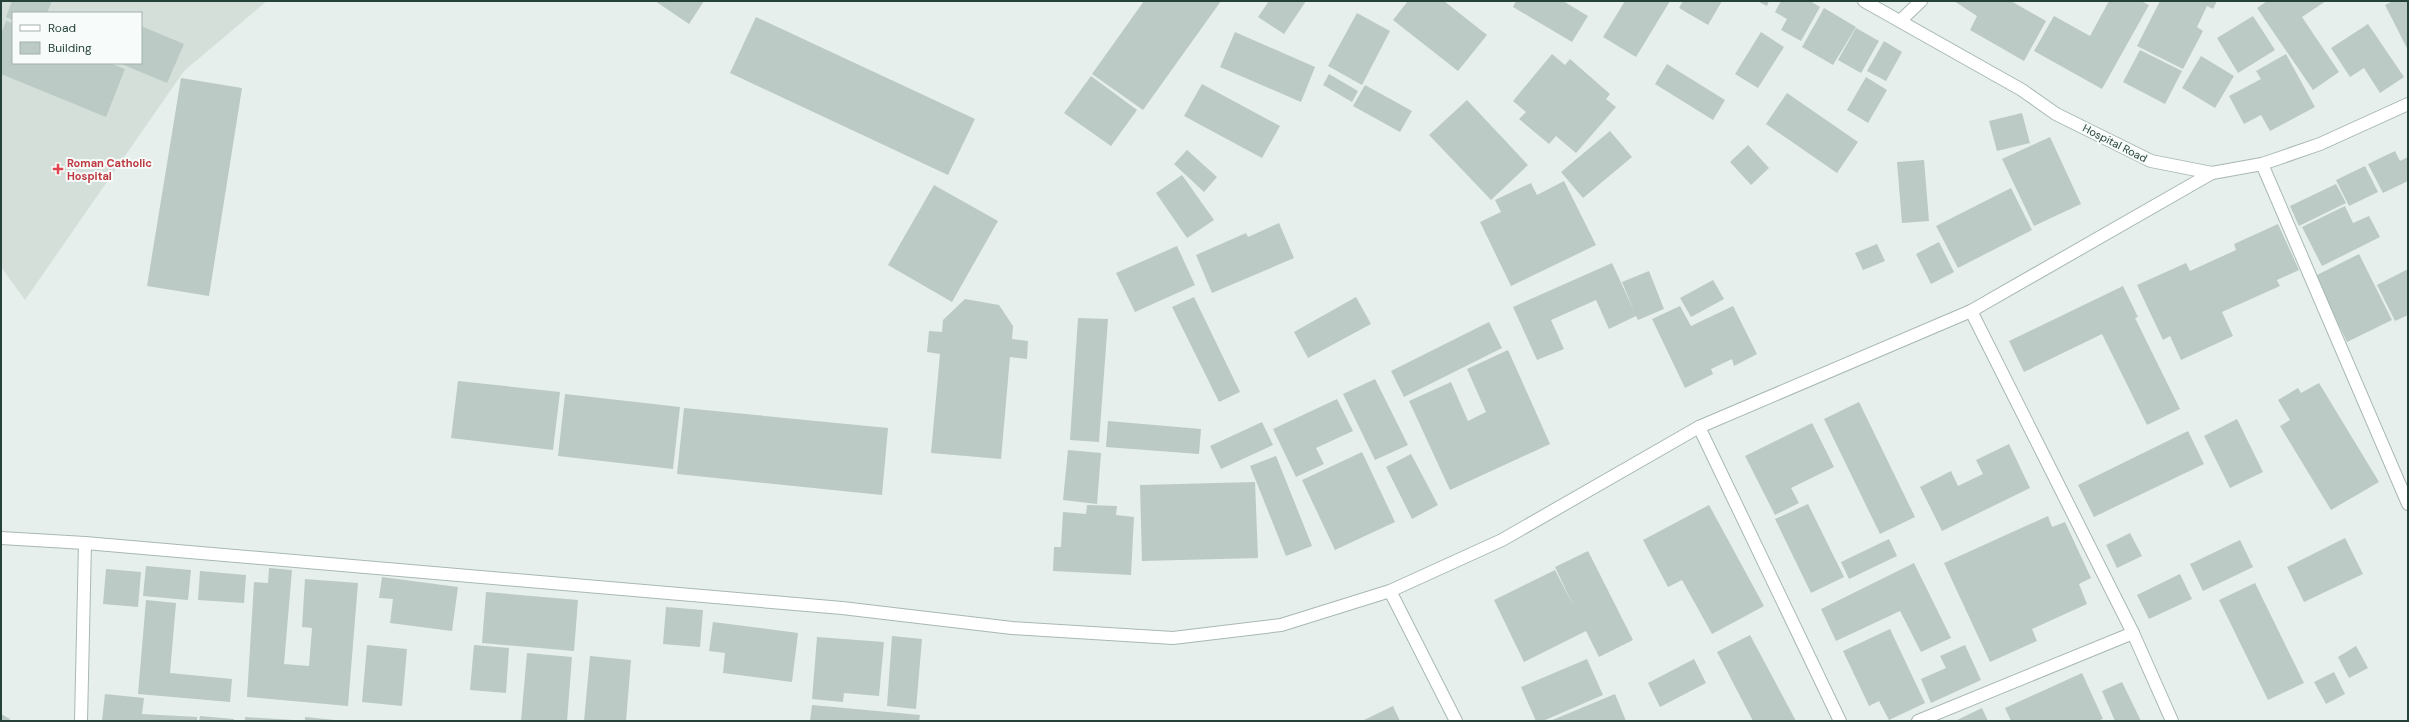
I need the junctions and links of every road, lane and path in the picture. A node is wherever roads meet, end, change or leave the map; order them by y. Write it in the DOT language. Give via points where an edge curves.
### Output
graph roads {
  1 [pos="1864,1"];
  2 [pos="1921,1"];
  3 [pos="1900,21"];
  4 [pos="2408,104"];
  5 [pos="2262,164"];
  6 [pos="2212,174"];
  7 [pos="1971,310"];
  8 [pos="1699,427"];
  9 [pos="2408,504"];
  10 [pos="1,538"];
  11 [pos="85,543"];
  12 [pos="1390,591"];
  13 [pos="2133,633"];
  14 [pos="81,721"];
  15 [pos="1456,721"];
  16 [pos="1840,721"];
  17 [pos="1918,721"];
  18 [pos="2172,721"];
  1 -- 3 [label="street, Hospital Road"];
  2 -- 3 [label="street"];
  3 -- 6 [label="street, Hospital Road" via="2022,90 2056,114 2151,161"];
  4 -- 5 [label="street, Hospital Road" via="2320,144"];
  5 -- 6 [label="street, Hospital Road"];
  5 -- 9 [label="street"];
  6 -- 7 [label="street"];
  7 -- 8 [label="street"];
  7 -- 13 [label="street"];
  8 -- 12 [label="street" via="1502,540"];
  8 -- 16 [label="street"];
  10 -- 11 [label="street"];
  11 -- 12 [label="street" via="842,608 1012,628 1173,638 1281,625"];
  11 -- 14 [label="street"];
  12 -- 15 [label="street"];
  13 -- 17 [label="street"];
  13 -- 18 [label="street"];
}
